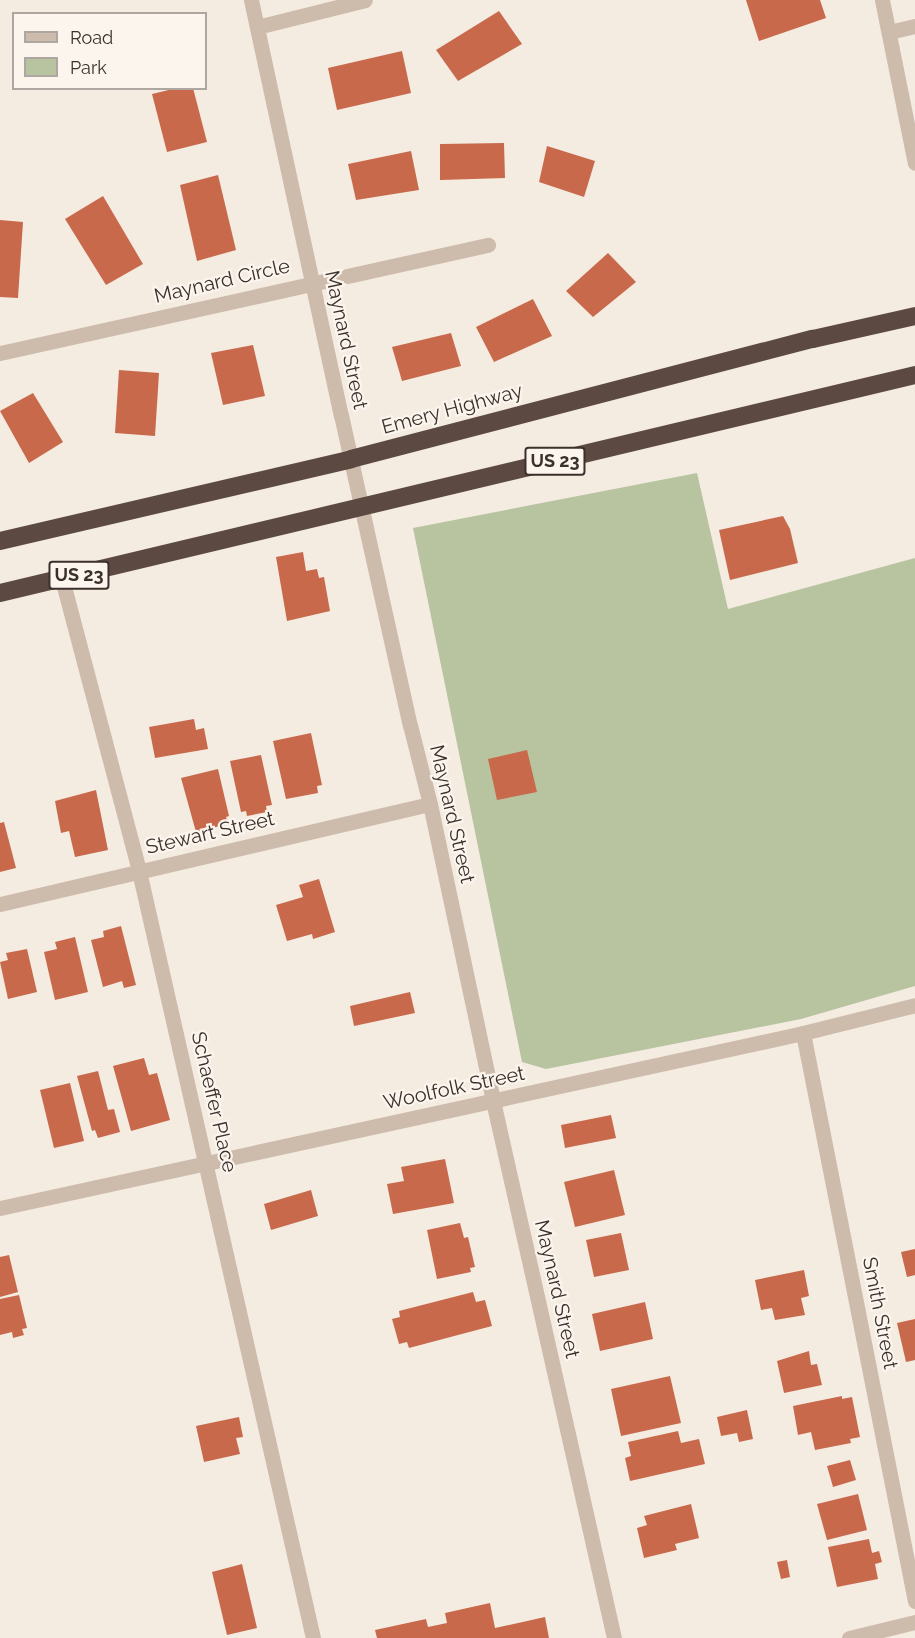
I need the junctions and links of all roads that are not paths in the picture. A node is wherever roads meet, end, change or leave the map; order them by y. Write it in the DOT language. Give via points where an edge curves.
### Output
graph roads {
  1 [pos="251,0"];
  2 [pos="365,0"];
  3 [pos="882,0"];
  4 [pos="915,26"];
  5 [pos="257,27"];
  6 [pos="889,32"];
  7 [pos="915,163"];
  8 [pos="488,245"];
  9 [pos="312,282"];
  10 [pos="915,316"];
  11 [pos="0,352"];
  12 [pos="915,375"];
  13 [pos="351,459"];
  14 [pos="362,506"];
  15 [pos="0,541"];
  16 [pos="62,579"];
  17 [pos="0,593"];
  18 [pos="430,804"];
  19 [pos="139,871"];
  20 [pos="0,904"];
  21 [pos="915,1005"];
  22 [pos="803,1034"];
  23 [pos="493,1101"];
  24 [pos="207,1162"];
  25 [pos="0,1208"];
  26 [pos="915,1601"];
  27 [pos="915,1622"];
  28 [pos="313,1638"];
  29 [pos="614,1638"];
  30 [pos="849,1638"];
  1 -- 5 [label="street, Maynard Street"];
  2 -- 5 [label="street"];
  3 -- 6 [label="street"];
  4 -- 6 [label="street"];
  5 -- 9 [label="street, Maynard Street"];
  6 -- 7 [label="street"];
  8 -- 9 [label="street, Maynard Circle"];
  9 -- 11 [label="street, Maynard Circle"];
  9 -- 13 [label="street, Maynard Street"];
  10 -- 13 [label="highway, Emery Highway"];
  12 -- 14 [label="highway, US 23"];
  13 -- 14 [label="street, Maynard Street"];
  13 -- 15 [label="highway, Emery Highway"];
  14 -- 16 [label="highway, US 23"];
  14 -- 18 [label="street, Maynard Street"];
  16 -- 17 [label="highway, US 23"];
  16 -- 19 [label="street, Schaeffer Place"];
  18 -- 19 [label="street, Stewart Street"];
  18 -- 23 [label="street, Maynard Street"];
  19 -- 20 [label="street, Stewart Street"];
  19 -- 24 [label="street, Schaeffer Place"];
  21 -- 22 [label="street, Woolfolk Street"];
  22 -- 23 [label="street, Woolfolk Street"];
  22 -- 26 [label="street, Smith Street"];
  23 -- 24 [label="street, Woolfolk Street"];
  23 -- 29 [label="street, Maynard Street"];
  24 -- 25 [label="street, Woolfolk Street"];
  24 -- 28 [label="street, Schaeffer Place"];
  27 -- 30 [label="street"];
}
